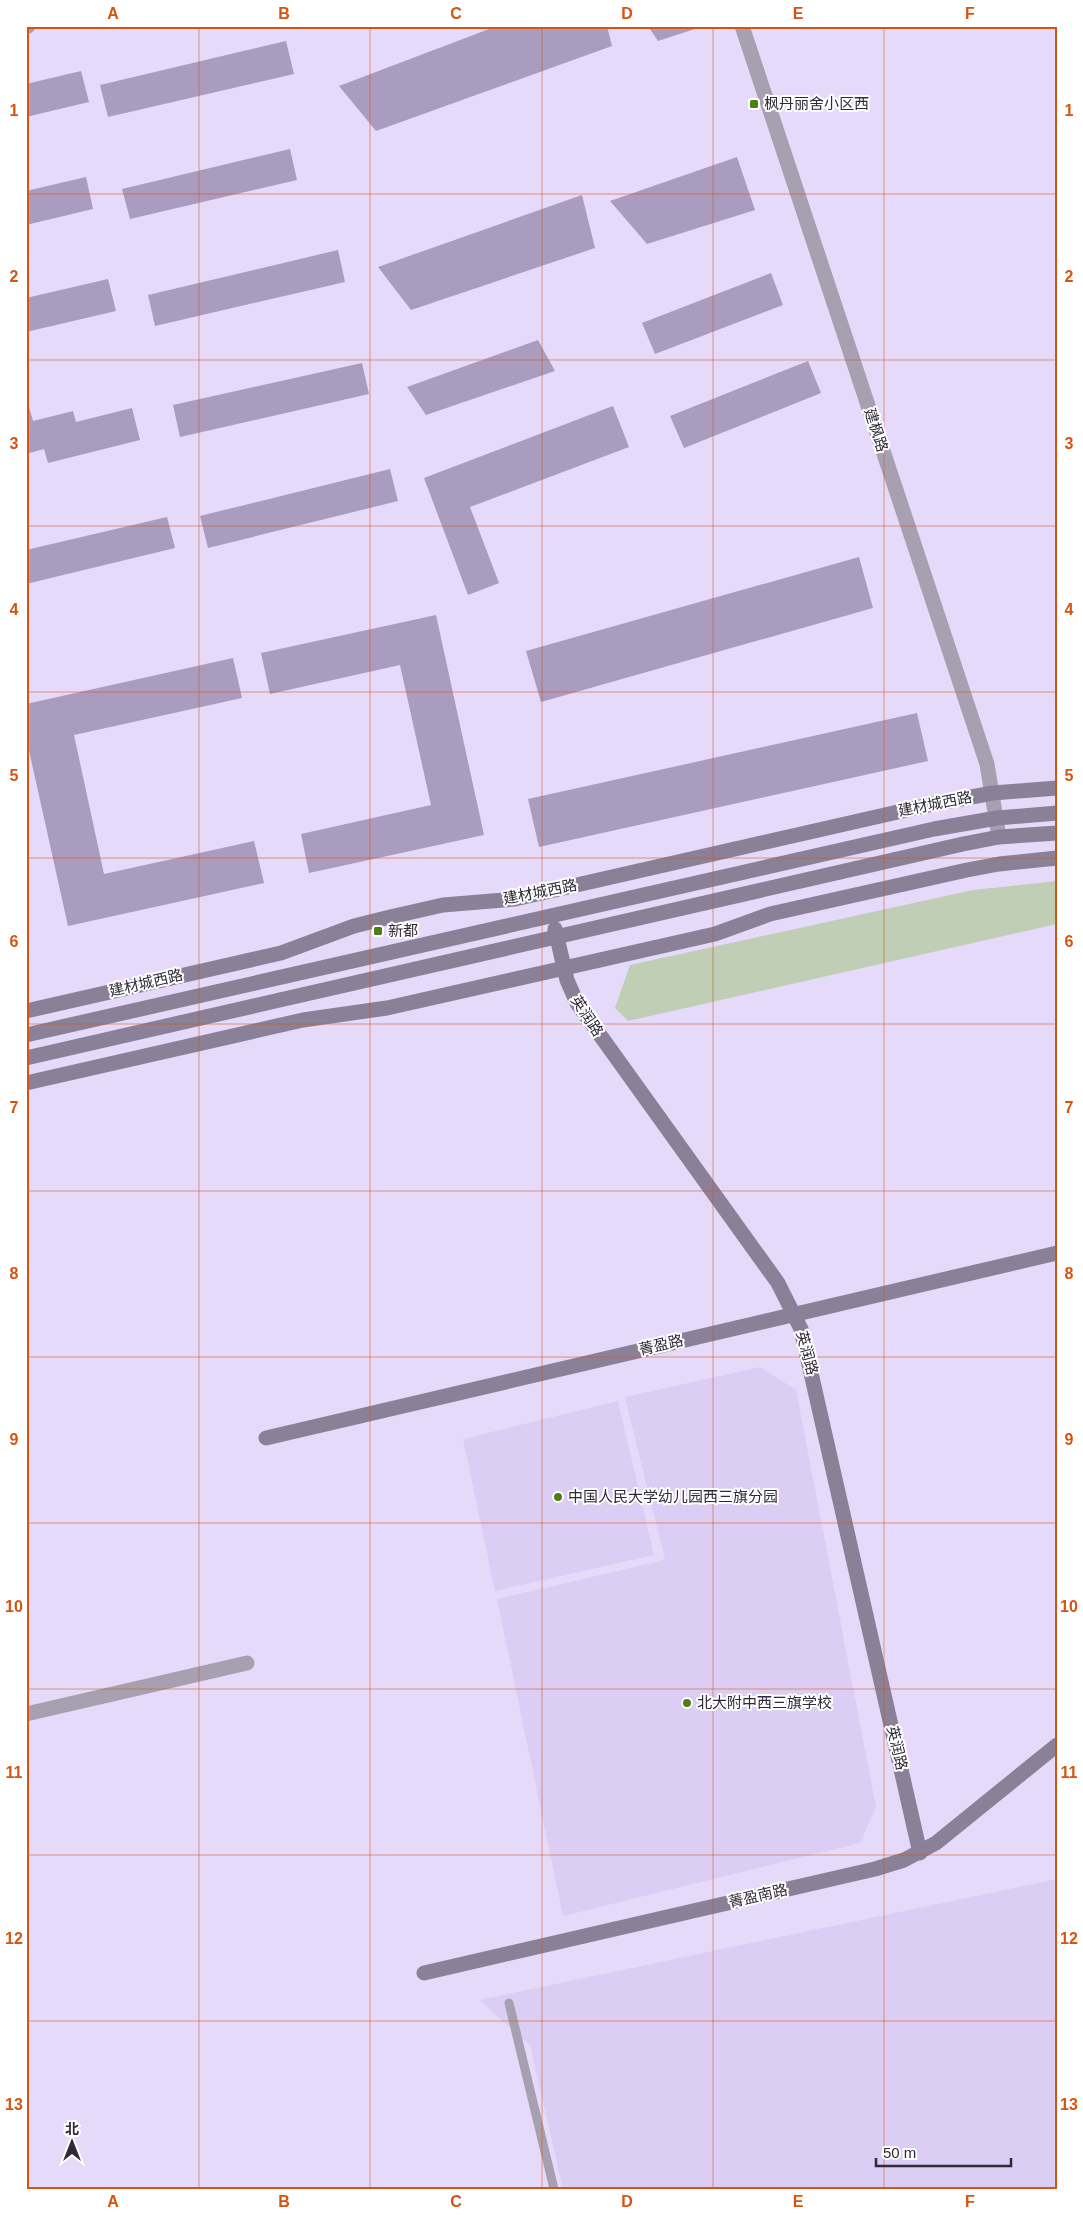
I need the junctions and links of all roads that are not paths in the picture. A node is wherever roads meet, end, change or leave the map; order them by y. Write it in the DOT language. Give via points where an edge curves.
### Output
graph roads {
  1 [pos="742,26"];
  2 [pos="1057,788"];
  3 [pos="993,793"];
  4 [pos="1057,813"];
  5 [pos="997,818"];
  6 [pos="1057,833"];
  7 [pos="999,837"];
  8 [pos="1057,858"];
  9 [pos="551,916"];
  10 [pos="557,937"];
  11 [pos="564,968"];
  12 [pos="26,1011"];
  13 [pos="26,1035"];
  14 [pos="26,1058"];
  15 [pos="26,1083"];
  16 [pos="1057,1252"];
  17 [pos="795,1314"];
  18 [pos="266,1438"];
  19 [pos="247,1663"];
  20 [pos="26,1714"];
  21 [pos="1057,1745"];
  22 [pos="920,1853"];
  23 [pos="424,1973"];
  24 [pos="510,2003"];
  25 [pos="554,2189"];
  1 -- 3 [label="street, 建枫路" via="988,764"];
  2 -- 3 [label="street, 建材城西路"];
  3 -- 5 [label="street, 建枫路"];
  3 -- 12 [label="street, 建材城西路" via="515,899 443,905 354,926 281,953"];
  4 -- 5 [label="street, 建材城西路"];
  5 -- 7 [label="street, 建枫路"];
  5 -- 9 [label="street, 建材城西路" via="934,829"];
  6 -- 7 [label="street"];
  7 -- 10 [label="street"];
  8 -- 11 [label="street" via="967,870 770,914 714,934"];
  9 -- 10 [label="street, 英润路"];
  9 -- 13 [label="street, 建材城西路"];
  10 -- 11 [label="street, 英润路"];
  10 -- 14 [label="street"];
  11 -- 15 [label="street" via="387,1008 303,1020"];
  11 -- 17 [label="street, 英润路" via="582,1011 778,1283"];
  16 -- 17 [label="street, 菁盈路"];
  17 -- 18 [label="street, 菁盈路"];
  17 -- 22 [label="street, 英润路" via="806,1344"];
  19 -- 20 [label="street"];
  21 -- 22 [label="street, 菁盈南路"];
  22 -- 23 [label="street, 菁盈南路" via="888,1866"];
  24 -- 25 [label="lane"];
}
